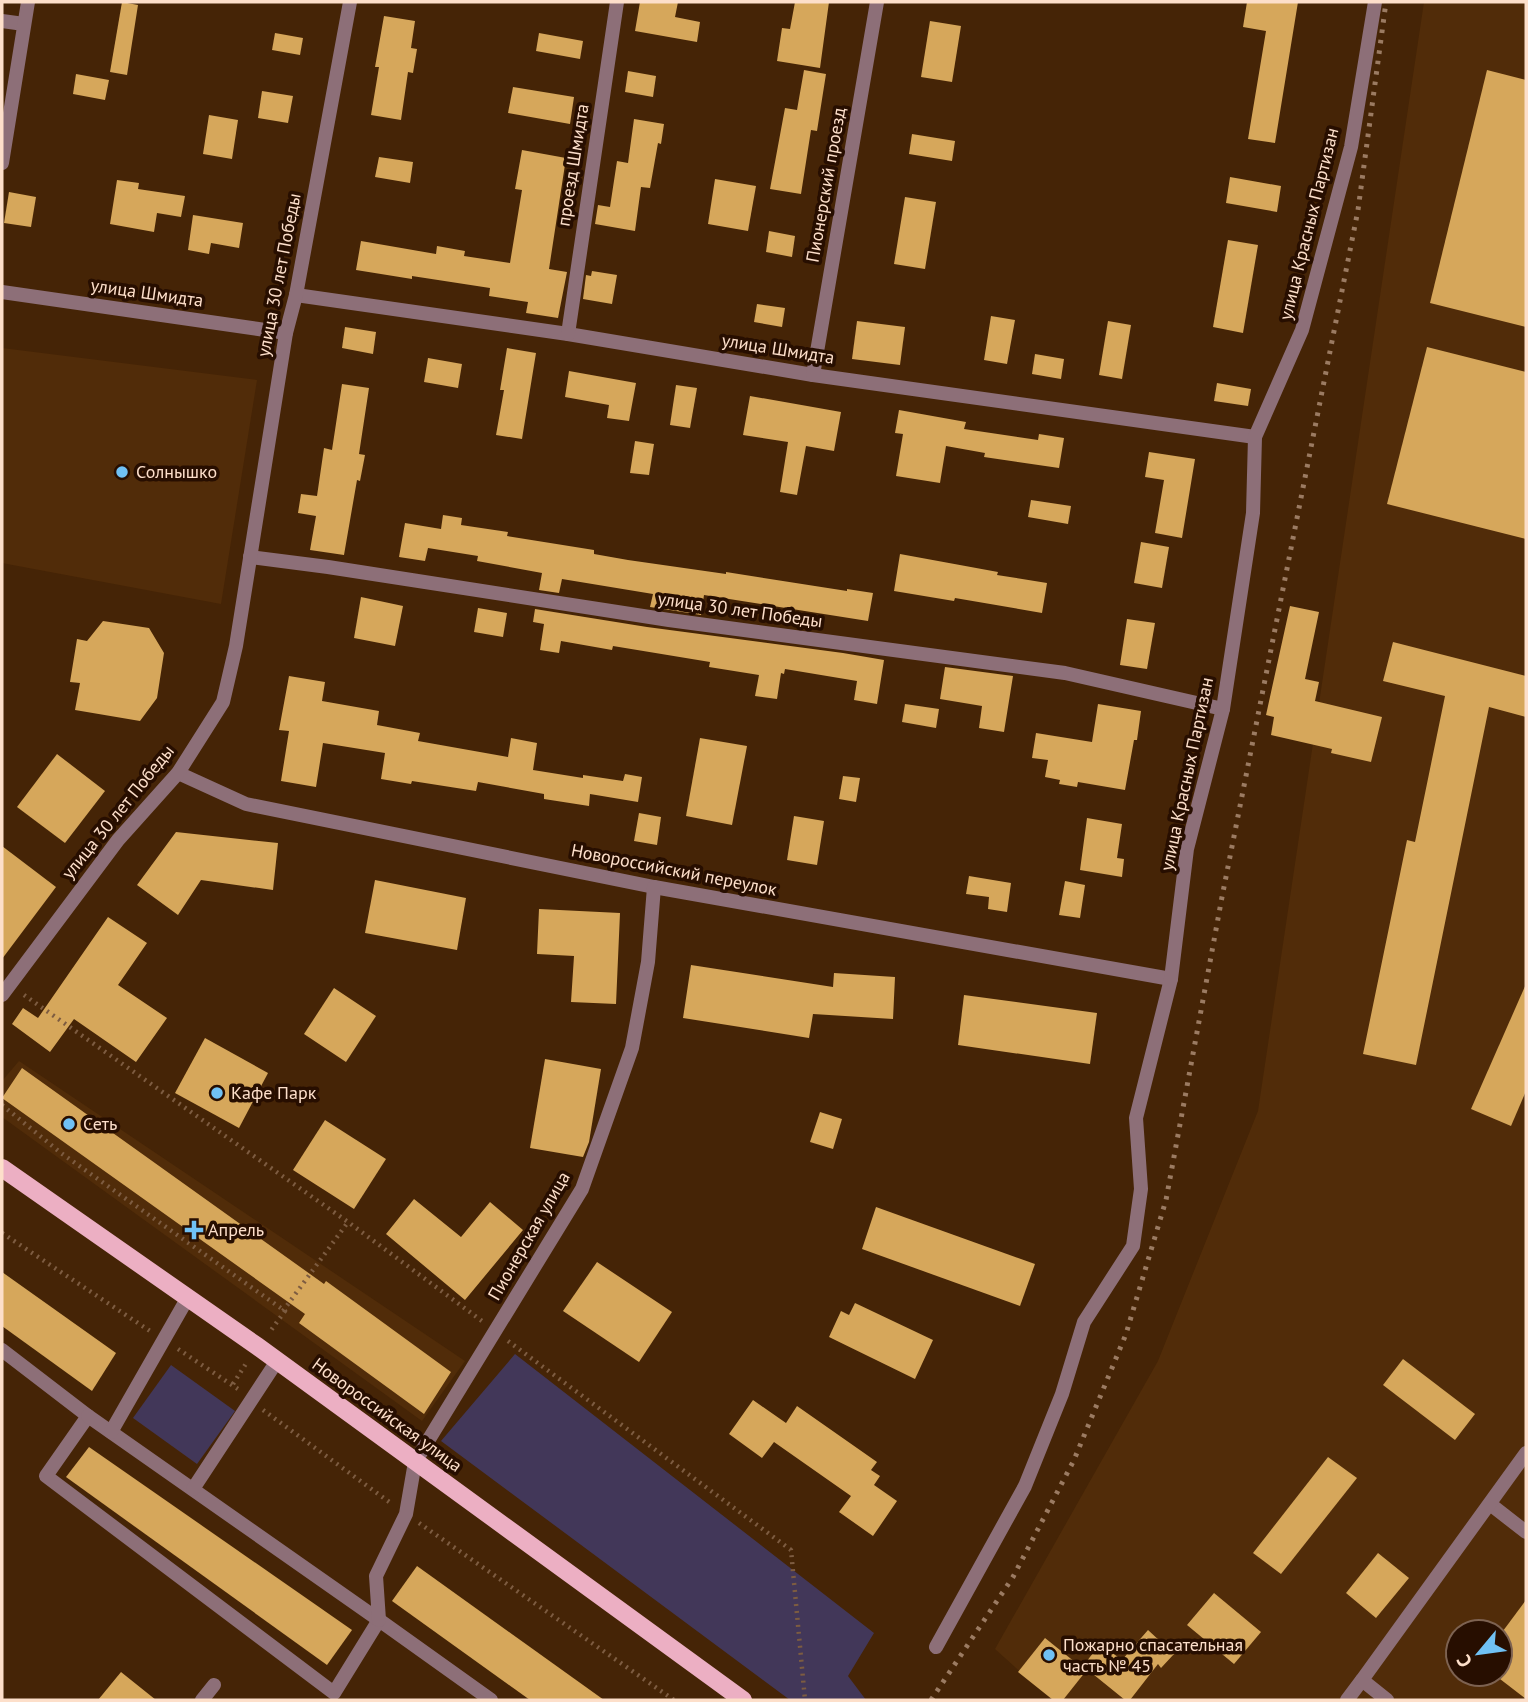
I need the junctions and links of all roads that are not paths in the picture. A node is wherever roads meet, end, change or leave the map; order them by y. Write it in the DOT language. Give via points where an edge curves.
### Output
graph roads {
  1 [pos="28,2"];
  2 [pos="350,2"];
  3 [pos="617,2"];
  4 [pos="877,2"];
  5 [pos="1375,2"];
  6 [pos="2,21"];
  7 [pos="24,24"];
  8 [pos="2,163"];
  9 [pos="2,292"];
  10 [pos="296,295"];
  11 [pos="286,333"];
  12 [pos="568,334"];
  13 [pos="813,375"];
  14 [pos="1255,437"];
  15 [pos="250,557"];
  16 [pos="1223,709"];
  17 [pos="178,773"];
  18 [pos="654,887"];
  19 [pos="1171,979"];
  20 [pos="5,990"];
  21 [pos="2,1168"];
  22 [pos="187,1299"];
  23 [pos="2,1350"];
  24 [pos="277,1361"];
  25 [pos="88,1416"];
  26 [pos="111,1432"];
  27 [pos="1526,1453"];
  28 [pos="415,1462"];
  29 [pos="193,1489"];
  30 [pos="1489,1504"];
  31 [pos="1526,1532"];
  32 [pos="379,1620"];
  33 [pos="936,1647"];
  34 [pos="1362,1679"];
  35 [pos="214,1685"];
  36 [pos="202,1700"];
  37 [pos="491,1700"];
  38 [pos="743,1700"];
  39 [pos="1347,1700"];
  40 [pos="1387,1700"];
  1 -- 7 [label="street"];
  2 -- 10 [label="street, улица 30 лет Победы"];
  3 -- 12 [label="street, проезд Шмидта"];
  4 -- 13 [label="street, Пионерский проезд"];
  5 -- 14 [label="street, улица Красных Партизан" via="1351,147 1302,330"];
  6 -- 7 [label="street"];
  7 -- 8 [label="street"];
  9 -- 11 [label="street, улица Шмидта"];
  10 -- 11 [label="street, улица 30 лет Победы"];
  10 -- 12 [label="street, улица Шмидта"];
  11 -- 15 [label="street, улица 30 лет Победы"];
  12 -- 13 [label="street, улица Шмидта"];
  13 -- 14 [label="street, улица Шмидта"];
  14 -- 16 [label="street, улица Красных Партизан" via="1253,513"];
  15 -- 16 [label="street, улица 30 лет Победы" via="1065,673"];
  15 -- 17 [label="street, улица 30 лет Победы" via="223,702"];
  16 -- 19 [label="street, улица Красных Партизан" via="1187,849"];
  17 -- 18 [label="street, Новороссийский переулок" via="246,804"];
  17 -- 20 [label="street, улица 30 лет Победы" via="118,840"];
  18 -- 19 [label="street, Новороссийский переулок"];
  18 -- 28 [label="street, Пионерская улица" via="648,962 632,1048 582,1189"];
  19 -- 33 [label="street, улица Красных Партизан" via="1136,1118 1140,1189 1133,1245 1084,1322 1062,1394 1025,1486"];
  21 -- 22 [label="main road, Новороссийская улица"];
  22 -- 24 [label="main road, Новороссийская улица"];
  22 -- 26 [label="street"];
  23 -- 25 [label="street"];
  24 -- 28 [label="main road, Новороссийская улица"];
  24 -- 29 [label="street"];
  25 -- 26 [label="street"];
  25 -- 32 [label="street" via="46,1476 334,1693"];
  26 -- 29 [label="street"];
  27 -- 30 [label="street"];
  28 -- 32 [label="street" via="406,1514 376,1576"];
  28 -- 38 [label="main road, Новороссийская улица"];
  29 -- 32 [label="street"];
  30 -- 31 [label="street"];
  30 -- 34 [label="street"];
  32 -- 37 [label="street"];
  34 -- 39 [label="street"];
  34 -- 40 [label="street"];
  35 -- 36 [label="street"];
}
